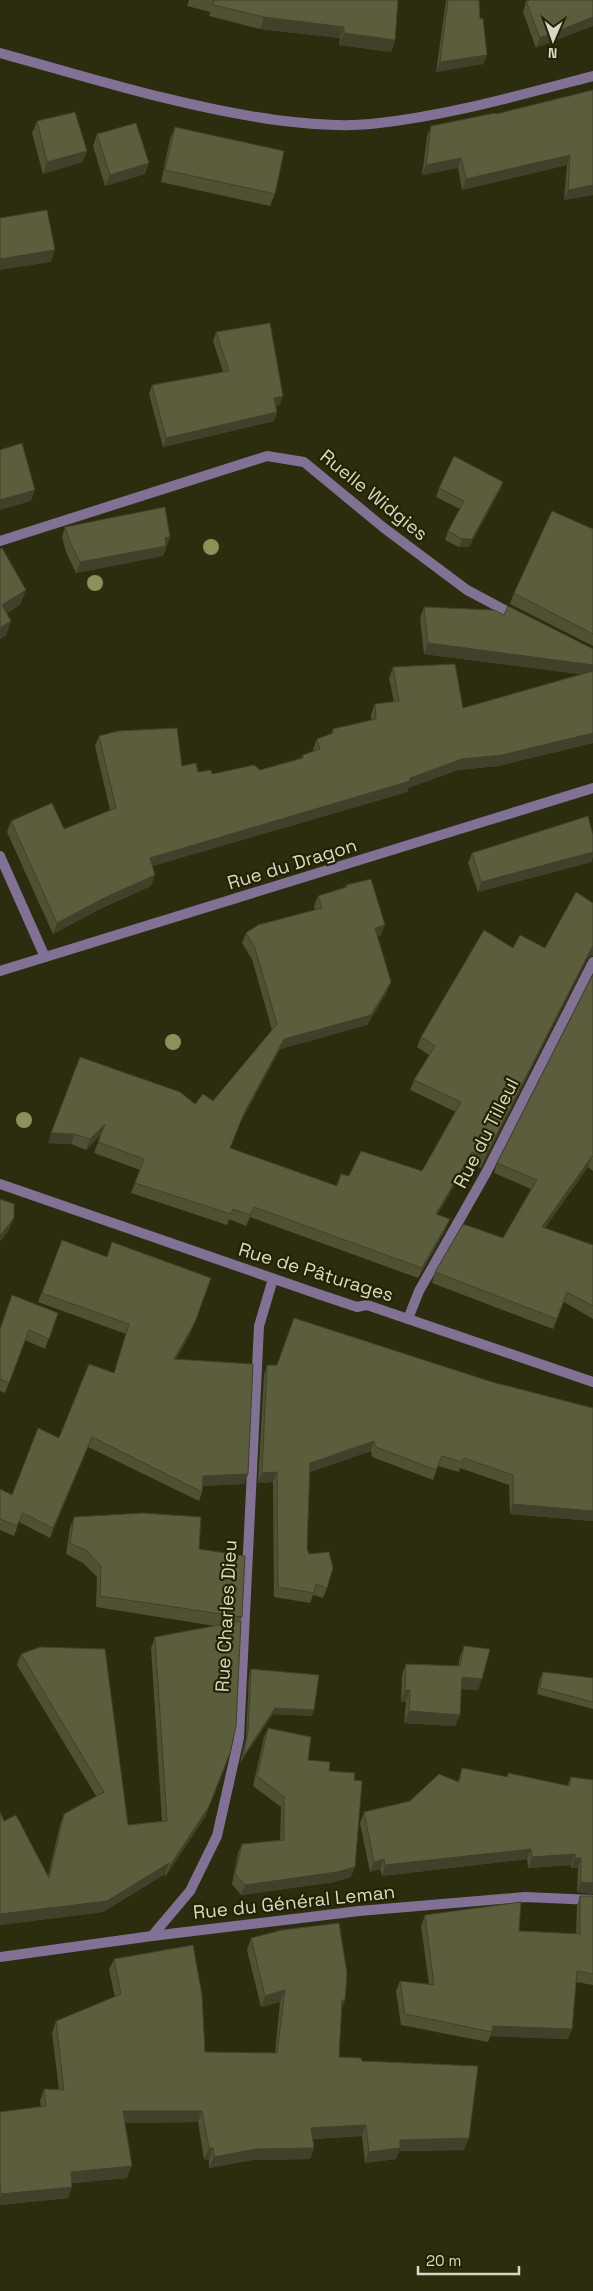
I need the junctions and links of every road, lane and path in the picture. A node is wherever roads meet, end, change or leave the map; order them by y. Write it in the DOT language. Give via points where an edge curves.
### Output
graph roads {
  1 [pos="0,53"];
  2 [pos="593,76"];
  3 [pos="0,541"];
  4 [pos="527,622"];
  5 [pos="593,788"];
  6 [pos="1,862"];
  7 [pos="45,957"];
  8 [pos="593,962"];
  9 [pos="0,971"];
  10 [pos="0,1184"];
  11 [pos="273,1278"];
  12 [pos="408,1319"];
  13 [pos="593,1382"];
  14 [pos="593,1900"];
  15 [pos="152,1936"];
  16 [pos="0,1957"];
  1 -- 2 [label="street" via="172,100 240,115 309,124 369,124 454,112"];
  3 -- 4 [label="street, Ruelle Widgies" via="267,456 304,462 467,590"];
  5 -- 7 [label="street, Rue du Dragon"];
  6 -- 7 [label="street"];
  7 -- 9 [label="street, Rue du Dragon"];
  8 -- 12 [label="street, Rue du Tilleul" via="486,1173 419,1291"];
  10 -- 11 [label="street, Rue de Pâturages"];
  11 -- 12 [label="street, Rue de Pâturages" via="357,1307 367,1305"];
  11 -- 15 [label="street, Rue Charles Dieu" via="259,1326 238,1738 217,1836 190,1891"];
  12 -- 13 [label="street, Rue de Pâturages"];
  14 -- 15 [label="street, Rue du Général Leman" via="515,1898 359,1911"];
  15 -- 16 [label="street, Rue du Général Leman"];
}
